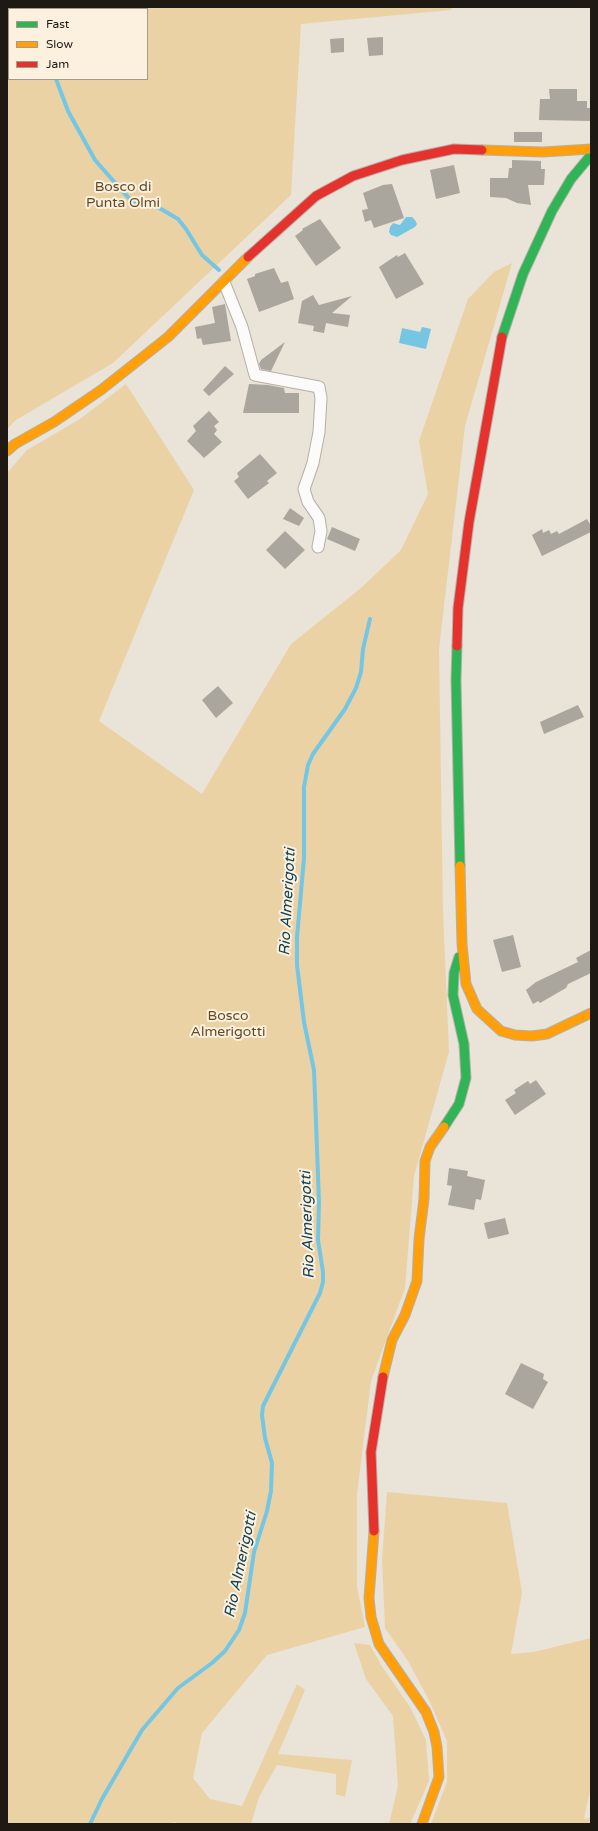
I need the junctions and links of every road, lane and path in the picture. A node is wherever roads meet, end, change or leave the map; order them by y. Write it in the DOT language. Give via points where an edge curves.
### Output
graph roads {
  1 [pos="591,149"];
  2 [pos="591,155"];
  3 [pos="224,282"];
  4 [pos="7,452"];
  5 [pos="318,547"];
  6 [pos="462,944"];
  7 [pos="591,1013"];
  8 [pos="422,1824"];
  1 -- 3 [label="street" via="543,152 454,150 402,160 353,176 316,196 236,268"];
  2 -- 6 [label="street" via="571,179 552,211 523,274 512,306 499,349 468,522 458,608 456,680"];
  3 -- 4 [label="street" via="168,337 101,390 54,422 15,444"];
  3 -- 5 [label="street" via="242,327 256,376 319,387 319,432 313,463 304,489 308,502 319,518 321,531"];
  6 -- 7 [label="street" via="466,984 471,998 477,1009 501,1031 515,1035 547,1034"];
  6 -- 8 [label="street" via="454,973 453,995 464,1044 466,1078 459,1104 430,1147 425,1161 417,1281 386,1361 372,1452 374,1532 371,1617 379,1644 426,1712 437,1747 439,1777"];
}
